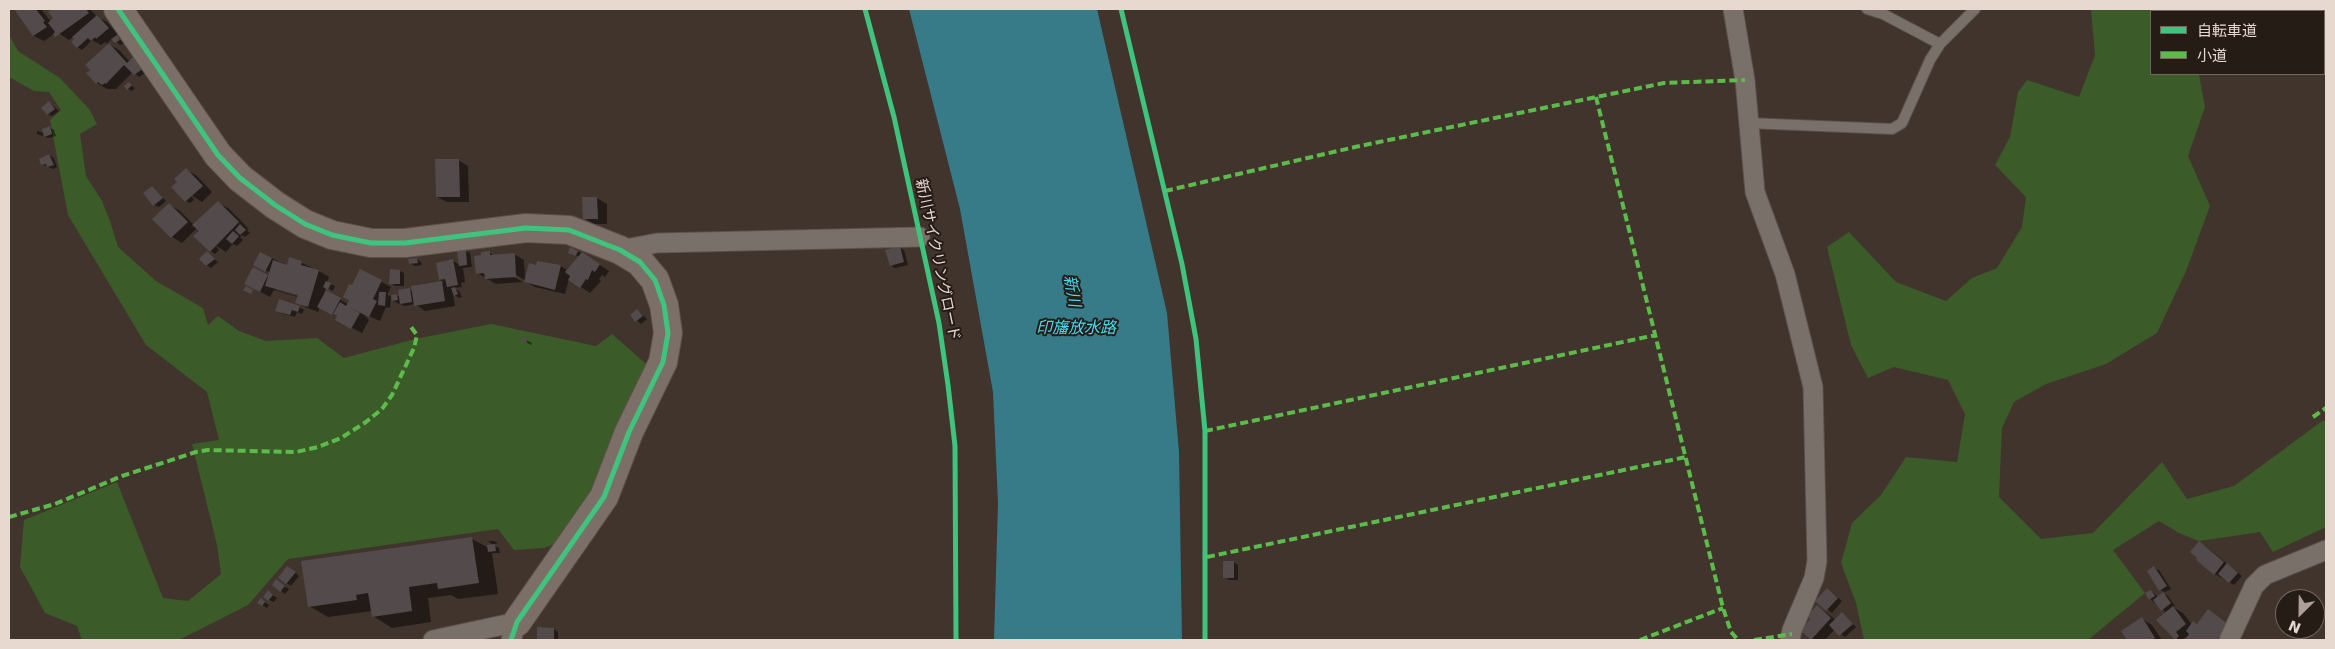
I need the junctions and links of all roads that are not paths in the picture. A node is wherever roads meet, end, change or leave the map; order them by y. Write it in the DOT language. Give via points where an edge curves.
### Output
graph roads {
  1 [pos="118,9"];
  2 [pos="1733,9"];
  3 [pos="1867,9"];
  4 [pos="1975,9"];
  5 [pos="1940,44"];
  6 [pos="1748,124"];
  7 [pos="920,237"];
  8 [pos="620,250"];
  9 [pos="2326,550"];
  10 [pos="514,631"];
  11 [pos="433,640"];
  12 [pos="1790,640"];
  13 [pos="2229,640"];
  1 -- 8 [label="street" via="218,155 240,178 305,224 332,235 371,243 405,243 526,228 569,230"];
  2 -- 6 [label="street" via="1745,80"];
  3 -- 5 [label="lane"];
  4 -- 5 [label="lane"];
  5 -- 6 [label="lane" via="1902,123 1892,129"];
  6 -- 12 [label="street" via="1755,192 1785,274 1813,388 1817,560 1814,578"];
  7 -- 8 [label="street" via="657,243"];
  8 -- 10 [label="street" via="640,262 655,280 664,306 668,333 663,362 629,432 604,496"];
  9 -- 13 [label="street" via="2265,575 2254,586"];
  10 -- 11 [label="street"];
}
